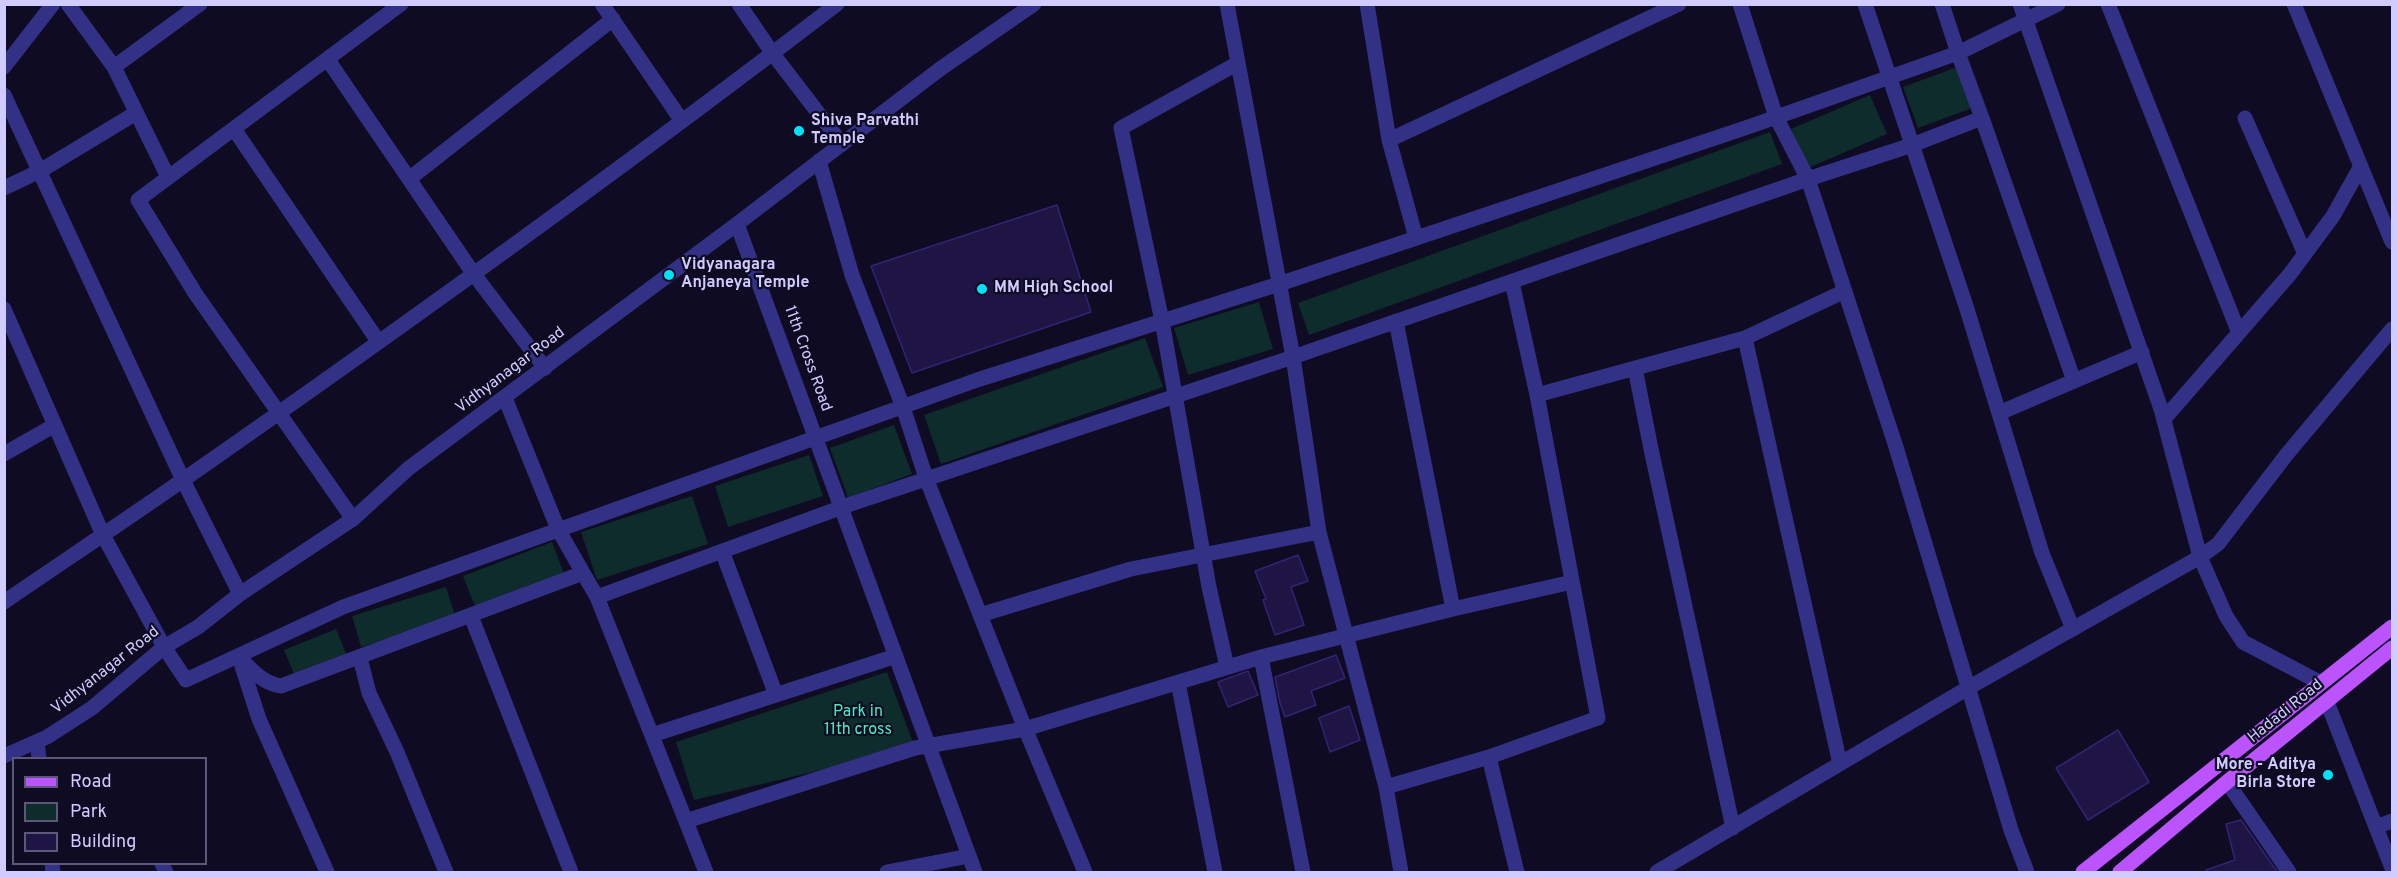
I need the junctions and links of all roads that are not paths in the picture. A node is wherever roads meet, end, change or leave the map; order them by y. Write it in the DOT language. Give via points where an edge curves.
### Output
graph roads {
  1 [pos="53,4"];
  2 [pos="68,4"];
  3 [pos="200,4"];
  4 [pos="401,4"];
  5 [pos="602,4"];
  6 [pos="739,4"];
  7 [pos="837,4"];
  8 [pos="1034,4"];
  9 [pos="1227,4"];
  10 [pos="1367,4"];
  11 [pos="1679,4"];
  12 [pos="1740,4"];
  13 [pos="1865,4"];
  14 [pos="1942,4"];
  15 [pos="2020,4"];
  16 [pos="2058,4"];
  17 [pos="2108,4"];
  18 [pos="2294,4"];
  19 [pos="613,19"];
  20 [pos="2025,20"];
  21 [pos="1958,53"];
  22 [pos="773,54"];
  23 [pos="328,60"];
  24 [pos="1238,63"];
  25 [pos="4,67"];
  26 [pos="114,67"];
  27 [pos="1890,77"];
  28 [pos="4,95"];
  29 [pos="136,113"];
  30 [pos="1776,117"];
  31 [pos="1982,118"];
  32 [pos="2245,118"];
  33 [pos="682,121"];
  34 [pos="234,129"];
  35 [pos="1389,140"];
  36 [pos="842,144"];
  37 [pos="1912,145"];
  38 [pos="819,162"];
  39 [pos="2361,166"];
  40 [pos="40,171"];
  41 [pos="168,177"];
  42 [pos="1808,179"];
  43 [pos="409,180"];
  44 [pos="4,188"];
  45 [pos="737,224"];
  46 [pos="1416,238"];
  47 [pos="2392,242"];
  48 [pos="2305,254"];
  49 [pos="473,273"];
  50 [pos="1512,282"];
  51 [pos="1279,284"];
  52 [pos="1845,291"];
  53 [pos="4,309"];
  54 [pos="1162,321"];
  55 [pos="1396,321"];
  56 [pos="2392,329"];
  57 [pos="2239,333"];
  58 [pos="1745,338"];
  59 [pos="378,341"];
  60 [pos="2142,352"];
  61 [pos="1293,357"];
  62 [pos="545,368"];
  63 [pos="1635,368"];
  64 [pos="2074,381"];
  65 [pos="1537,395"];
  66 [pos="1176,396"];
  67 [pos="505,398"];
  68 [pos="903,407"];
  69 [pos="279,411"];
  70 [pos="1999,413"];
  71 [pos="2164,419"];
  72 [pos="55,425"];
  73 [pos="816,438"];
  74 [pos="4,454"];
  75 [pos="926,478"];
  76 [pos="183,480"];
  77 [pos="842,507"];
  78 [pos="353,519"];
  79 [pos="558,530"];
  80 [pos="1319,532"];
  81 [pos="102,535"];
  82 [pos="722,551"];
  83 [pos="1204,554"];
  84 [pos="2200,557"];
  85 [pos="583,573"];
  86 [pos="1572,582"];
  87 [pos="240,594"];
  88 [pos="597,597"];
  89 [pos="4,602"];
  90 [pos="1453,609"];
  91 [pos="980,615"];
  92 [pos="471,616"];
  93 [pos="2392,627"];
  94 [pos="2073,629"];
  95 [pos="1345,637"];
  96 [pos="164,647"];
  97 [pos="2392,648"];
  98 [pos="896,656"];
  99 [pos="239,657"];
  100 [pos="1261,657"];
  101 [pos="360,658"];
  102 [pos="1227,667"];
  103 [pos="1178,682"];
  104 [pos="2321,683"];
  105 [pos="1968,688"];
  106 [pos="776,695"];
  107 [pos="2327,702"];
  108 [pos="1025,729"];
  109 [pos="652,735"];
  110 [pos="37,742"];
  111 [pos="928,746"];
  112 [pos="4,756"];
  113 [pos="39,757"];
  114 [pos="1489,757"];
  115 [pos="1840,764"];
  116 [pos="2227,782"];
  117 [pos="1386,787"];
  118 [pos="686,821"];
  119 [pos="2392,821"];
  120 [pos="2376,827"];
  121 [pos="1733,828"];
  122 [pos="969,856"];
  123 [pos="2392,868"];
  124 [pos="327,873"];
  125 [pos="446,873"];
  126 [pos="571,873"];
  127 [pos="706,873"];
  128 [pos="887,873"];
  129 [pos="975,873"];
  130 [pos="1085,873"];
  131 [pos="1215,873"];
  132 [pos="1303,873"];
  133 [pos="1401,873"];
  134 [pos="1517,873"];
  135 [pos="1657,873"];
  136 [pos="2027,873"];
  137 [pos="2083,873"];
  138 [pos="2120,873"];
  139 [pos="2289,873"];
  1 -- 25 [label="street"];
  2 -- 26 [label="street"];
  3 -- 26 [label="street"];
  4 -- 23 [label="street"];
  5 -- 19 [label="street"];
  6 -- 22 [label="street"];
  7 -- 22 [label="street"];
  8 -- 36 [label="street, Vidhyanagar Road"];
  9 -- 24 [label="street"];
  10 -- 35 [label="street"];
  11 -- 35 [label="street"];
  12 -- 30 [label="street"];
  13 -- 27 [label="street"];
  14 -- 21 [label="street"];
  15 -- 20 [label="street"];
  16 -- 20 [label="street"];
  17 -- 57 [label="street"];
  18 -- 39 [label="street"];
  19 -- 33 [label="street"];
  19 -- 43 [label="street"];
  20 -- 21 [label="street"];
  20 -- 60 [label="street"];
  21 -- 27 [label="street"];
  21 -- 31 [label="street"];
  22 -- 33 [label="street"];
  22 -- 36 [label="street"];
  23 -- 34 [label="street"];
  23 -- 43 [label="street"];
  24 -- 51 [label="street"];
  24 -- 54 [label="street" via="1121,128"];
  26 -- 29 [label="street"];
  27 -- 30 [label="street"];
  27 -- 37 [label="street"];
  28 -- 40 [label="street"];
  29 -- 40 [label="street"];
  29 -- 41 [label="street"];
  30 -- 42 [label="street"];
  30 -- 46 [label="street"];
  31 -- 37 [label="street"];
  31 -- 64 [label="street"];
  32 -- 48 [label="street"];
  33 -- 49 [label="street"];
  34 -- 41 [label="street"];
  34 -- 59 [label="street"];
  35 -- 46 [label="street"];
  36 -- 38 [label="street, Vidhyanagar Road"];
  37 -- 42 [label="street"];
  37 -- 70 [label="street"];
  38 -- 45 [label="street, Vidhyanagar Road"];
  38 -- 68 [label="street" via="852,275"];
  39 -- 47 [label="street"];
  39 -- 48 [label="street" via="2333,216"];
  40 -- 44 [label="street"];
  40 -- 76 [label="street"];
  41 -- 69 [label="street" via="138,200 195,293"];
  42 -- 50 [label="street"];
  42 -- 52 [label="street"];
  43 -- 49 [label="street"];
  45 -- 62 [label="street, Vidhyanagar Road"];
  45 -- 73 [label="street, 11th Cross Road"];
  46 -- 51 [label="street"];
  48 -- 57 [label="street"];
  49 -- 59 [label="street"];
  49 -- 62 [label="street"];
  50 -- 55 [label="street"];
  50 -- 65 [label="street"];
  51 -- 54 [label="street"];
  51 -- 61 [label="street"];
  52 -- 58 [label="street"];
  52 -- 105 [label="street"];
  53 -- 72 [label="street"];
  54 -- 66 [label="street"];
  54 -- 68 [label="street"];
  55 -- 61 [label="street"];
  55 -- 90 [label="street"];
  56 -- 84 [label="street" via="2218,544"];
  57 -- 71 [label="street"];
  58 -- 63 [label="street"];
  58 -- 115 [label="street"];
  59 -- 69 [label="street"];
  60 -- 64 [label="street"];
  60 -- 71 [label="street"];
  61 -- 66 [label="street"];
  61 -- 80 [label="street"];
  62 -- 67 [label="street, Vidhyanagar Road"];
  63 -- 65 [label="street"];
  63 -- 121 [label="street"];
  64 -- 70 [label="street"];
  65 -- 86 [label="street"];
  66 -- 75 [label="street"];
  66 -- 83 [label="street"];
  67 -- 78 [label="street, Vidhyanagar Road" via="409,468"];
  67 -- 79 [label="street"];
  68 -- 73 [label="street"];
  68 -- 75 [label="street"];
  69 -- 76 [label="street"];
  69 -- 78 [label="street"];
  70 -- 94 [label="street" via="2043,553"];
  71 -- 84 [label="street"];
  72 -- 74 [label="street"];
  72 -- 81 [label="street"];
  73 -- 77 [label="street, 11th Cross Road"];
  73 -- 79 [label="street"];
  75 -- 77 [label="street"];
  75 -- 91 [label="street"];
  76 -- 81 [label="street"];
  76 -- 87 [label="street"];
  77 -- 82 [label="street"];
  77 -- 98 [label="street, 11th Cross Road"];
  78 -- 87 [label="street, Vidhyanagar Road"];
  79 -- 85 [label="street"];
  79 -- 99 [label="street" via="343,607"];
  80 -- 83 [label="street"];
  80 -- 95 [label="street"];
  81 -- 89 [label="street"];
  81 -- 96 [label="street"];
  82 -- 88 [label="street"];
  82 -- 106 [label="street"];
  83 -- 91 [label="street" via="1131,569"];
  83 -- 102 [label="street"];
  84 -- 94 [label="street"];
  84 -- 104 [label="street" via="2226,616 2243,642"];
  85 -- 88 [label="street"];
  85 -- 92 [label="street"];
  86 -- 90 [label="street"];
  86 -- 114 [label="street" via="1598,718"];
  87 -- 96 [label="street, Vidhyanagar Road" via="198,627"];
  88 -- 109 [label="street"];
  90 -- 95 [label="street"];
  91 -- 108 [label="street"];
  92 -- 101 [label="street"];
  92 -- 126 [label="street"];
  93 -- 104 [label="main road"];
  94 -- 105 [label="street"];
  95 -- 100 [label="street"];
  95 -- 117 [label="street"];
  96 -- 99 [label="street" via="186,680"];
  96 -- 110 [label="street, Vidhyanagar Road" via="92,708"];
  97 -- 107 [label="main road, Hadadi Road"];
  98 -- 106 [label="street"];
  98 -- 111 [label="street, 11th Cross Road"];
  99 -- 101 [label="street" via="270,685 281,686"];
  99 -- 124 [label="street" via="259,719"];
  100 -- 102 [label="street"];
  100 -- 132 [label="street"];
  101 -- 125 [label="street" via="369,693"];
  102 -- 103 [label="street"];
  103 -- 108 [label="street"];
  103 -- 131 [label="street"];
  104 -- 137 [label="main road"];
  105 -- 115 [label="street"];
  105 -- 136 [label="street"];
  106 -- 109 [label="street"];
  107 -- 116 [label="main road, Hadadi Road"];
  107 -- 120 [label="street"];
  108 -- 111 [label="street"];
  108 -- 130 [label="street"];
  109 -- 118 [label="street"];
  110 -- 112 [label="street, Vidhyanagar Road"];
  110 -- 113 [label="street"];
  111 -- 118 [label="street"];
  111 -- 122 [label="street, 11th Cross Road"];
  114 -- 117 [label="street"];
  114 -- 134 [label="street"];
  115 -- 121 [label="street"];
  116 -- 138 [label="main road, Hadadi Road"];
  116 -- 139 [label="street"];
  117 -- 133 [label="street"];
  118 -- 127 [label="street"];
  119 -- 120 [label="street"];
  120 -- 123 [label="street"];
  121 -- 135 [label="street"];
  122 -- 128 [label="street"];
  122 -- 129 [label="street, 11th Cross Road"];
}
